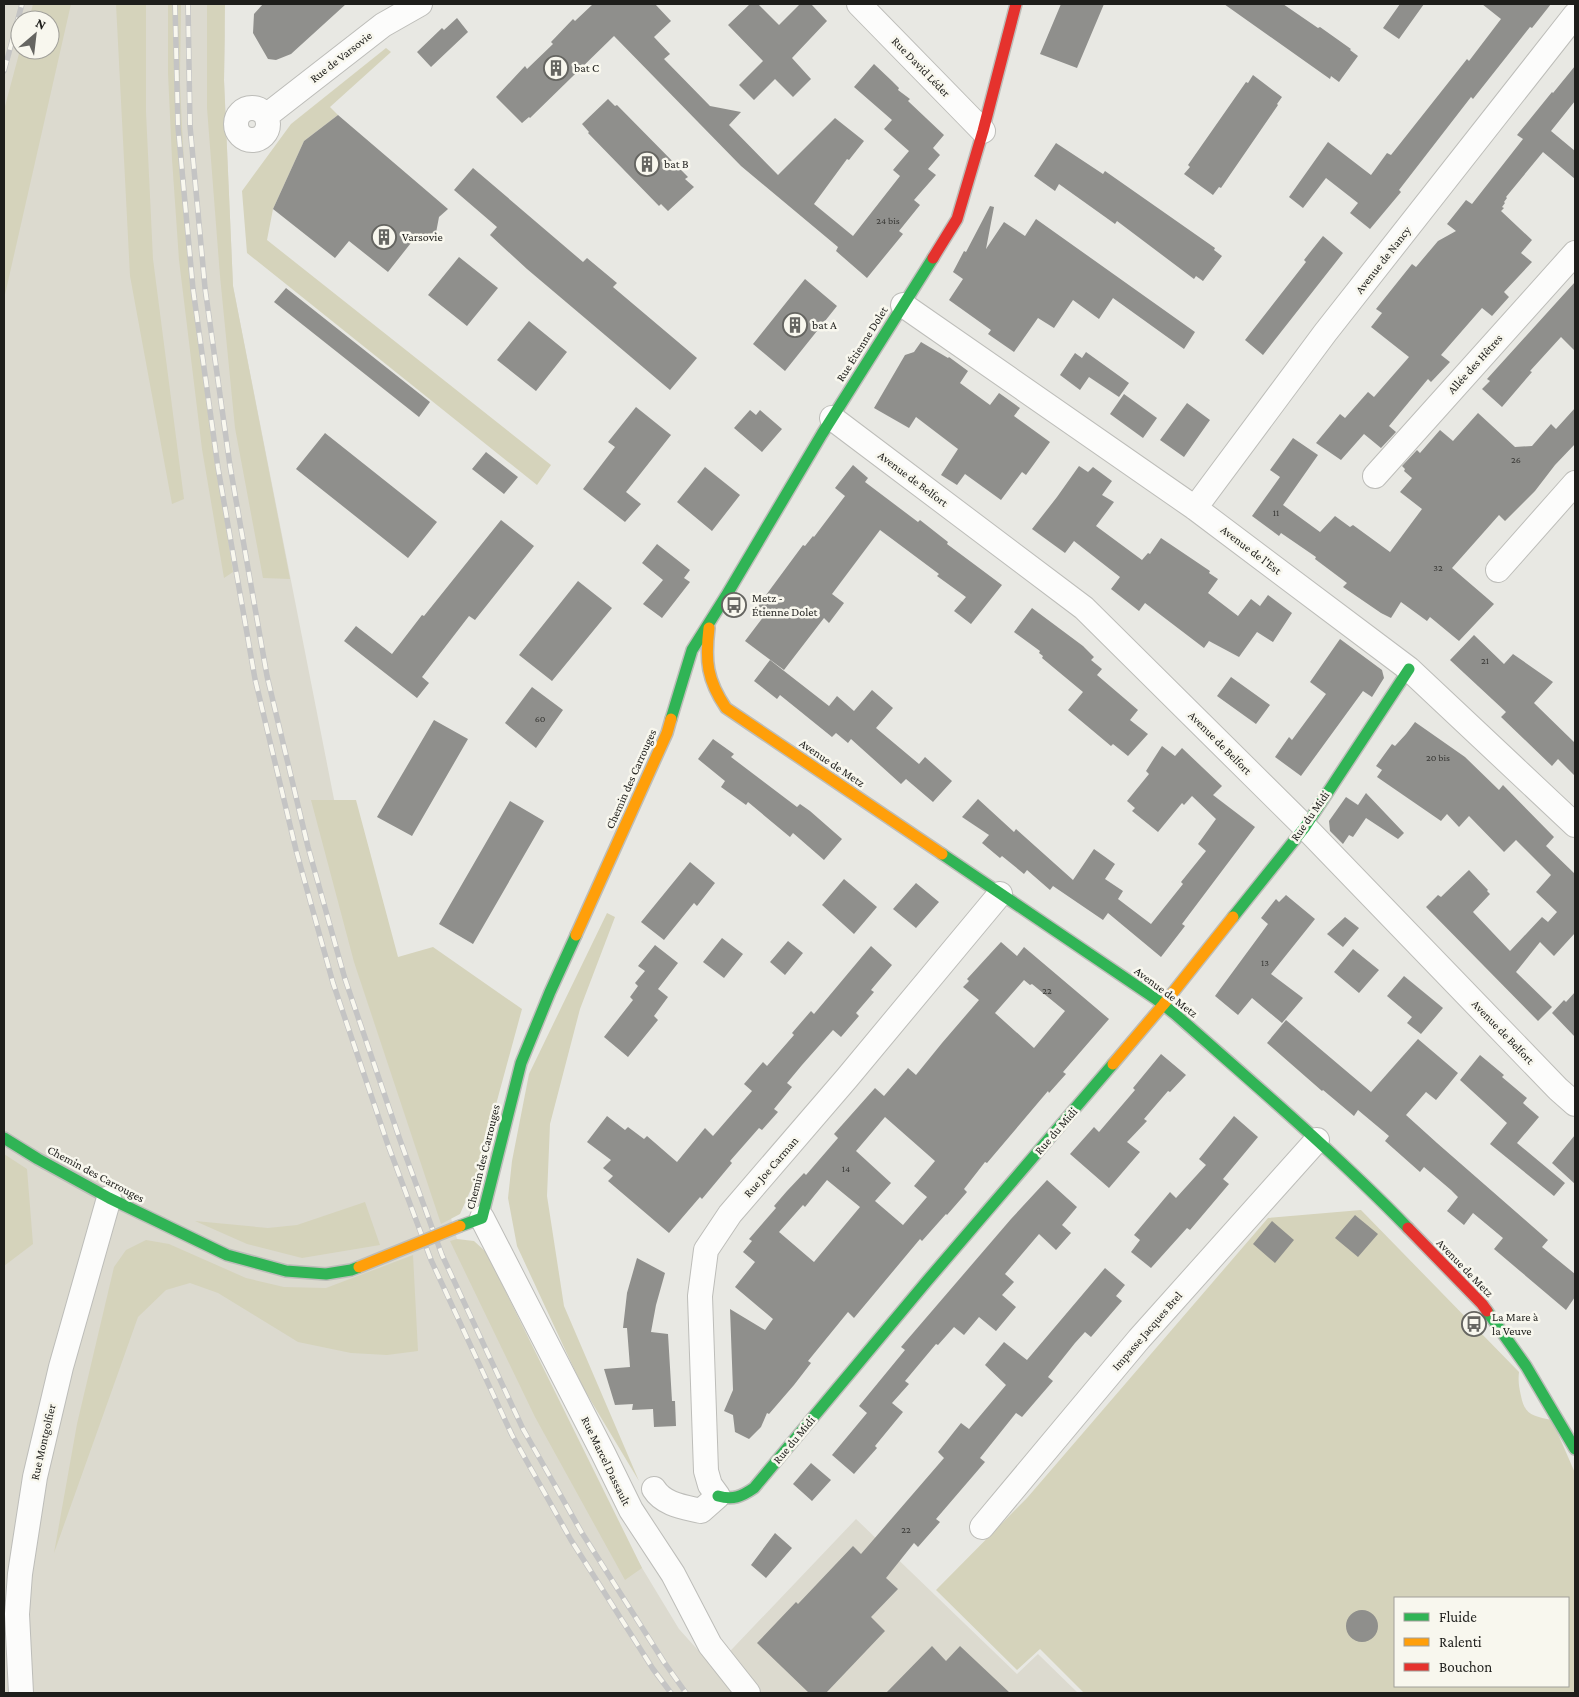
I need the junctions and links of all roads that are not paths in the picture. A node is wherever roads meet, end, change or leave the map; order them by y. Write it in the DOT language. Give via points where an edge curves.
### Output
graph roads {
  1 [pos="420,4"];
  2 [pos="859,4"];
  3 [pos="1016,4"];
  4 [pos="1575,15"];
  5 [pos="266,116"];
  6 [pos="983,131"];
  7 [pos="1575,253"];
  8 [pos="903,305"];
  9 [pos="832,418"];
  10 [pos="1375,476"];
  11 [pos="1575,483"];
  12 [pos="1195,508"];
  13 [pos="1498,570"];
  14 [pos="710,622"];
  15 [pos="1409,669"];
  16 [pos="682,679"];
  17 [pos="1575,825"];
  18 [pos="1304,827"];
  19 [pos="1000,894"];
  20 [pos="1163,1005"];
  21 [pos="1575,1104"];
  22 [pos="4,1138"];
  23 [pos="1317,1140"];
  24 [pos="109,1198"];
  25 [pos="471,1222"];
  26 [pos="1575,1449"];
  27 [pos="654,1489"];
  28 [pos="718,1496"];
  29 [pos="982,1527"];
  30 [pos="21,1693"];
  31 [pos="748,1693"];
  1 -- 5 [label="street, Rue de Varsovie" via="383,25"];
  2 -- 6 [label="street, Rue David Léder"];
  3 -- 6 [label="street, Rue Étienne Dolet"];
  4 -- 12 [label="street, Avenue de Nancy" via="1325,333"];
  6 -- 8 [label="street, Rue Étienne Dolet" via="957,219"];
  7 -- 10 [label="street, Allée des Hêtres"];
  8 -- 9 [label="street, Rue Étienne Dolet"];
  8 -- 12 [label="street, Avenue de l'Est"];
  9 -- 14 [label="street, Rue Étienne Dolet"];
  9 -- 18 [label="street, Avenue de Belfort" via="1084,608"];
  11 -- 13 [label="street"];
  12 -- 15 [label="street, Avenue de l'Est"];
  14 -- 16 [label="street, Rue Étienne Dolet" via="692,650"];
  14 -- 19 [label="street, Avenue de Metz" via="706,656 709,674 716,694 726,708"];
  15 -- 17 [label="street, Avenue de l'Est"];
  15 -- 18 [label="street, Rue du Midi"];
  16 -- 25 [label="street, Chemin des Carrouges" via="667,733 550,992 521,1064"];
  18 -- 20 [label="street, Rue du Midi"];
  18 -- 21 [label="street, Avenue de Belfort"];
  19 -- 20 [label="street, Avenue de Metz"];
  19 -- 28 [label="street, Rue Joe Carman" via="730,1214 706,1250 700,1296 706,1471 710,1486"];
  20 -- 23 [label="street, Avenue de Metz"];
  20 -- 28 [label="street, Rue du Midi" via="754,1488 732,1500"];
  22 -- 24 [label="street, Chemin des Carrouges"];
  23 -- 26 [label="street, Avenue de Metz" via="1373,1192 1482,1304 1526,1366"];
  23 -- 29 [label="street, Impasse Jacques Brel" via="1139,1339"];
  24 -- 25 [label="street, Chemin des Carrouges, bridge" via="227,1255 286,1271 326,1274 359,1267"];
  24 -- 30 [label="street, Rue Montgolfier" via="61,1366 35,1477 18,1604"];
  25 -- 31 [label="street, Rue Marcel Dassault" via="599,1444 631,1510 673,1574 710,1645"];
  27 -- 28 [label="street" via="658,1496 674,1504 701,1511"];
}
